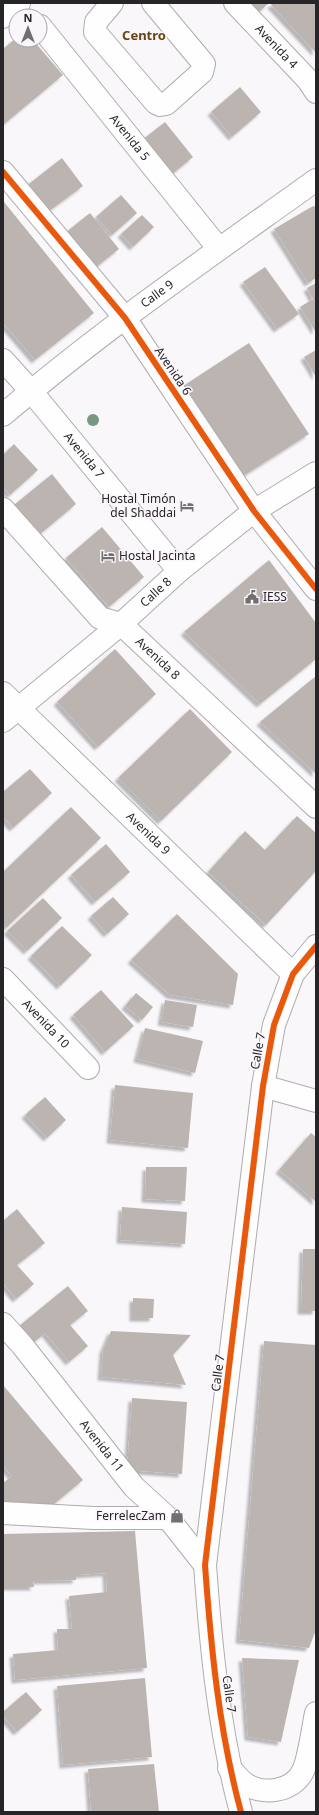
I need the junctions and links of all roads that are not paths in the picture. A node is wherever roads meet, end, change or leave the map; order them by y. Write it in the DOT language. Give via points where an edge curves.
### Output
graph roads {
  1 [pos="20,3"];
  2 [pos="112,3"];
  3 [pos="153,3"];
  4 [pos="235,3"];
  5 [pos="3,17"];
  6 [pos="48,36"];
  7 [pos="316,92"];
  8 [pos="3,172"];
  9 [pos="316,180"];
  10 [pos="219,250"];
  11 [pos="125,318"];
  12 [pos="3,360"];
  13 [pos="31,391"];
  14 [pos="3,415"];
  15 [pos="316,473"];
  16 [pos="3,509"];
  17 [pos="254,512"];
  18 [pos="179,571"];
  19 [pos="316,589"];
  20 [pos="121,624"];
  21 [pos="3,693"];
  22 [pos="10,715"];
  23 [pos="316,807"];
  24 [pos="316,946"];
  25 [pos="293,974"];
  26 [pos="3,980"];
  27 [pos="88,1068"];
  28 [pos="263,1086"];
  29 [pos="316,1101"];
  30 [pos="3,1324"];
  31 [pos="3,1513"];
  32 [pos="168,1518"];
  33 [pos="205,1565"];
  34 [pos="316,1713"];
  35 [pos="229,1768"];
  36 [pos="241,1812"];
  1 -- 5 [label="street"];
  2 -- 3 [label="street" via="96,22 95,32 160,105 166,104 202,72 204,64"];
  4 -- 7 [label="street, Avenida 4" via="308,80"];
  6 -- 10 [label="street, Avenida 5"];
  8 -- 11 [label="street, Avenida 6"];
  9 -- 10 [label="street, Calle 9"];
  10 -- 11 [label="street, Calle 9"];
  11 -- 13 [label="street, Calle 9"];
  11 -- 17 [label="street, Avenida 6"];
  12 -- 13 [label="street, Avenida 7"];
  13 -- 14 [label="street, Calle 9"];
  13 -- 18 [label="street, Avenida 7"];
  15 -- 17 [label="street, Calle 8"];
  16 -- 20 [label="street, Avenida 8" via="100,618"];
  17 -- 18 [label="street, Calle 8"];
  17 -- 19 [label="street, Avenida 6"];
  18 -- 20 [label="street, Calle 8"];
  20 -- 22 [label="street, Calle 8"];
  20 -- 23 [label="street, Avenida 8"];
  21 -- 22 [label="street, Avenida 9"];
  22 -- 25 [label="street, Avenida 9"];
  24 -- 25 [label="street, Calle 7"];
  25 -- 28 [label="street, Calle 7" via="274,1025"];
  26 -- 27 [label="street, Avenida 10"];
  28 -- 29 [label="street"];
  28 -- 33 [label="street, Calle 7"];
  30 -- 32 [label="street, Avenida 11" via="134,1487"];
  31 -- 32 [label="street" via="93,1518"];
  32 -- 33 [label="street, Avenida 11"];
  33 -- 35 [label="street, Calle 7" via="211,1642"];
  34 -- 35 [label="street" via="303,1771 293,1783 281,1790 262,1791 245,1784"];
  35 -- 36 [label="street, Calle 7"];
}
